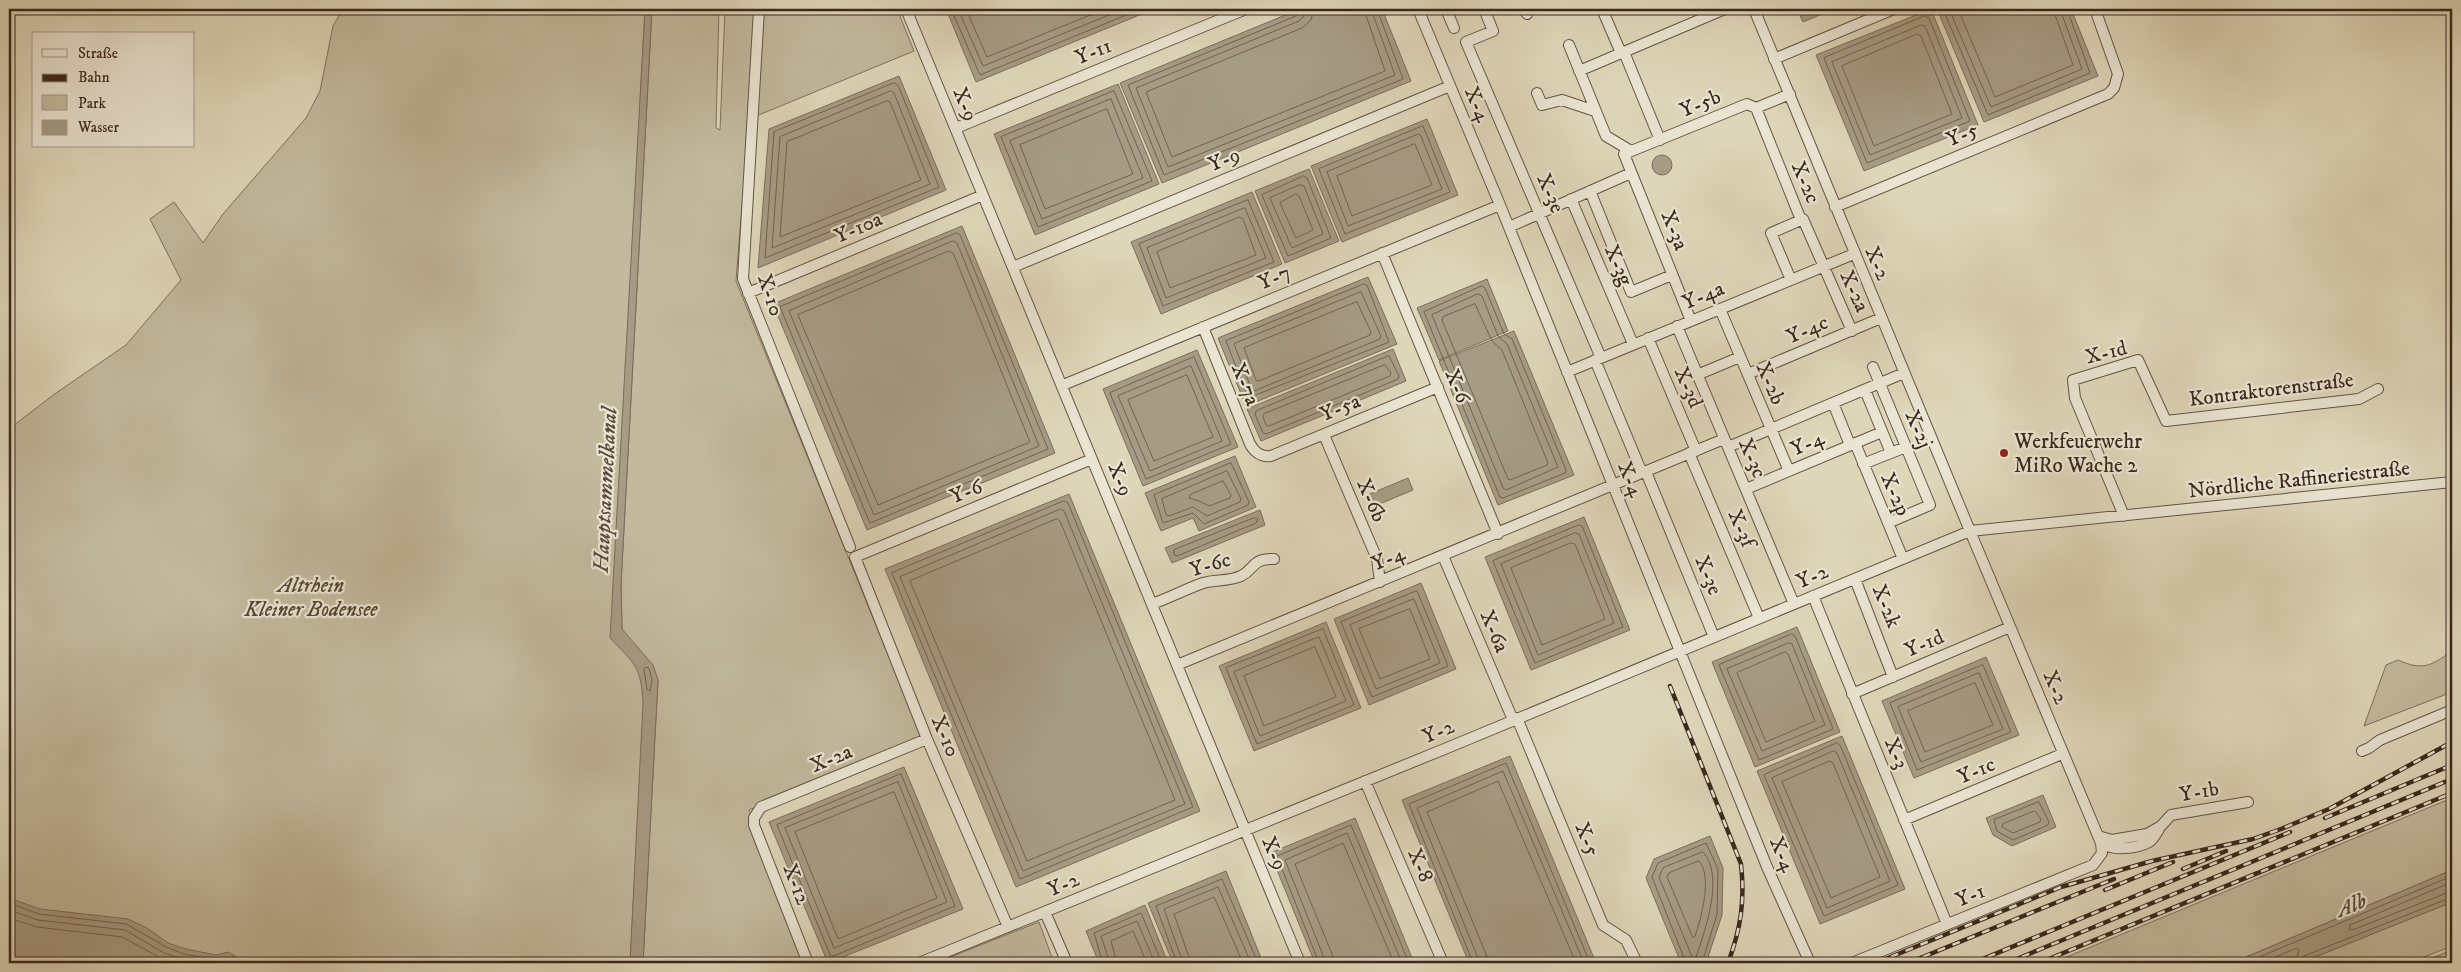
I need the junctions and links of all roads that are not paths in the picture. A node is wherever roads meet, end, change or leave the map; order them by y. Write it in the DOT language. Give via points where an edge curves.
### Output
graph roads {
  1 [pos="760,9"];
  2 [pos="906,9"];
  3 [pos="1246,9"];
  4 [pos="1418,9"];
  5 [pos="1446,9"];
  6 [pos="1484,9"];
  7 [pos="1602,9"];
  8 [pos="1725,9"];
  9 [pos="1754,9"];
  10 [pos="1894,9"];
  11 [pos="2095,9"];
  12 [pos="1454,28"];
  13 [pos="1569,45"];
  14 [pos="1622,53"];
  15 [pos="1774,59"];
  16 [pos="1579,71"];
  17 [pos="1450,86"];
  18 [pos="1537,93"];
  19 [pos="1790,94"];
  20 [pos="1756,108"];
  21 [pos="1595,111"];
  22 [pos="956,128"];
  23 [pos="1660,140"];
  24 [pos="1628,152"];
  25 [pos="1631,173"];
  26 [pos="1590,191"];
  27 [pos="983,195"];
  28 [pos="1571,199"];
  29 [pos="1500,205"];
  30 [pos="1835,207"];
  31 [pos="1539,213"];
  32 [pos="1801,220"];
  33 [pos="1509,226"];
  34 [pos="1382,253"];
  35 [pos="1854,254"];
  36 [pos="1824,266"];
  37 [pos="1013,267"];
  38 [pos="1672,275"];
  39 [pos="1791,280"];
  40 [pos="748,293"];
  41 [pos="1720,309"];
  42 [pos="1881,318"];
  43 [pos="1691,321"];
  44 [pos="1677,326"];
  45 [pos="1203,327"];
  46 [pos="1852,330"];
  47 [pos="1648,338"];
  48 [pos="1633,344"];
  49 [pos="1740,357"];
  50 [pos="1598,359"];
  51 [pos="1873,367"];
  52 [pos="1567,372"];
  53 [pos="1904,373"];
  54 [pos="1748,374"];
  55 [pos="1697,375"];
  56 [pos="1880,383"];
  57 [pos="1063,385"];
  58 [pos="1438,387"];
  59 [pos="2378,389"];
  60 [pos="1865,390"];
  61 [pos="1833,403"];
  62 [pos="2166,421"];
  63 [pos="1771,429"];
  64 [pos="1882,432"];
  65 [pos="1324,434"];
  66 [pos="1726,443"];
  67 [pos="1853,444"];
  68 [pos="1906,447"];
  69 [pos="1693,452"];
  70 [pos="1257,453"];
  71 [pos="1891,453"];
  72 [pos="1092,459"];
  73 [pos="1864,464"];
  74 [pos="1789,471"];
  75 [pos="1644,472"];
  76 [pos="2452,482"];
  77 [pos="1613,486"];
  78 [pos="1746,489"];
  79 [pos="2124,516"];
  80 [pos="1888,523"];
  81 [pos="1970,531"];
  82 [pos="1498,534"];
  83 [pos="850,547"];
  84 [pos="1443,556"];
  85 [pos="855,557"];
  86 [pos="1274,559"];
  87 [pos="1903,559"];
  88 [pos="1855,579"];
  89 [pos="1380,582"];
  90 [pos="1813,596"];
  91 [pos="1152,604"];
  92 [pos="1794,604"];
  93 [pos="1759,618"];
  94 [pos="2010,627"];
  95 [pos="1714,637"];
  96 [pos="1679,650"];
  97 [pos="1177,665"];
  98 [pos="1893,677"];
  99 [pos="1852,694"];
  100 [pos="2452,710"];
  101 [pos="1515,719"];
  102 [pos="927,739"];
  103 [pos="2380,740"];
  104 [pos="2366,741"];
  105 [pos="2362,751"];
  106 [pos="2062,754"];
  107 [pos="1364,781"];
  108 [pos="2248,802"];
  109 [pos="754,818"];
  110 [pos="1904,820"];
  111 [pos="1245,830"];
  112 [pos="2099,839"];
  113 [pos="2100,858"];
  114 [pos="1045,912"];
  115 [pos="1947,924"];
  116 [pos="1008,927"];
  117 [pos="808,963"];
  118 [pos="921,963"];
  119 [pos="1066,963"];
  120 [pos="1300,963"];
  121 [pos="1443,963"];
  122 [pos="1637,963"];
  123 [pos="1810,963"];
  124 [pos="1852,963"];
  1 -- 40 [label="street, X-10" via="742,279"];
  2 -- 22 [label="street, X-9"];
  3 -- 22 [label="street, Y-11"];
  4 -- 17 [label="street, X-4"];
  5 -- 12 [label="street"];
  6 -- 31 [label="street, X-3e" via="1493,32 1466,42"];
  7 -- 14 [label="street"];
  8 -- 14 [label="street"];
  9 -- 15 [label="street, X-2"];
  10 -- 15 [label="street"];
  11 -- 30 [label="street, Y-5" via="2118,74 2114,88 2102,96"];
  13 -- 16 [label="street"];
  14 -- 16 [label="street"];
  14 -- 23 [label="street"];
  15 -- 19 [label="street, X-2"];
  16 -- 21 [label="street"];
  17 -- 29 [label="street, X-4"];
  17 -- 37 [label="street, Y-9"];
  18 -- 21 [label="street" via="1542,105 1562,100"];
  19 -- 20 [label="street, Y-5b"];
  19 -- 30 [label="street, X-2"];
  20 -- 23 [label="street, Y-5b" via="1747,104"];
  20 -- 32 [label="street, X-2c"];
  21 -- 24 [label="street" via="1606,136"];
  22 -- 27 [label="street, X-9"];
  23 -- 24 [label="street, Y-5b"];
  24 -- 25 [label="street, X-3a"];
  25 -- 26 [label="street"];
  25 -- 38 [label="street, X-3a"];
  26 -- 28 [label="street"];
  26 -- 38 [label="street" via="1631,292"];
  27 -- 37 [label="street, X-9"];
  27 -- 40 [label="street, Y-10a"];
  28 -- 31 [label="street"];
  28 -- 48 [label="street, X-3g"];
  29 -- 33 [label="street, X-4"];
  29 -- 34 [label="street, Y-7"];
  30 -- 35 [label="street, X-2"];
  31 -- 33 [label="street"];
  31 -- 50 [label="street, X-3e"];
  32 -- 36 [label="street, X-2c"];
  32 -- 39 [label="street" via="1771,233"];
  33 -- 52 [label="street, X-4"];
  34 -- 45 [label="street, Y-7"];
  34 -- 58 [label="street, X-6"];
  35 -- 36 [label="street, Y-4a"];
  35 -- 42 [label="street, X-2"];
  36 -- 39 [label="street, Y-4a"];
  36 -- 46 [label="street, X-2a"];
  37 -- 57 [label="street, X-9"];
  38 -- 43 [label="street, X-3a"];
  39 -- 41 [label="street, Y-4a"];
  40 -- 83 [label="street, X-10"];
  41 -- 43 [label="street, Y-4a"];
  41 -- 49 [label="street, X-2b"];
  42 -- 46 [label="street, Y-4c"];
  42 -- 53 [label="street, X-2"];
  43 -- 44 [label="street, Y-4a"];
  44 -- 47 [label="street, Y-4a"];
  44 -- 55 [label="street, X-3c"];
  45 -- 57 [label="street, Y-7"];
  45 -- 70 [label="street, X-7a" via="1250,444"];
  46 -- 54 [label="street, Y-4c"];
  47 -- 48 [label="street, Y-4a"];
  47 -- 69 [label="street, X-3d"];
  48 -- 50 [label="street, Y-4a"];
  49 -- 54 [label="street, X-2b"];
  49 -- 55 [label="street"];
  50 -- 52 [label="street, Y-4a"];
  50 -- 75 [label="street, X-3e"];
  51 -- 56 [label="street, X-2j"];
  52 -- 77 [label="street, X-4"];
  53 -- 56 [label="street"];
  53 -- 81 [label="street, X-2"];
  54 -- 63 [label="street, X-2b"];
  55 -- 66 [label="street, X-3c"];
  56 -- 60 [label="street"];
  56 -- 68 [label="street, X-2j"];
  57 -- 72 [label="street, X-9"];
  58 -- 65 [label="street, Y-5a"];
  58 -- 82 [label="street, X-6"];
  59 -- 62 [label="street, Kontraktorenstraße" via="2359,400"];
  60 -- 61 [label="street"];
  60 -- 64 [label="street"];
  61 -- 63 [label="street"];
  61 -- 67 [label="street, X-2p"];
  62 -- 79 [label="street, X-1d" via="2138,360 2073,380 2075,398"];
  63 -- 66 [label="street"];
  63 -- 74 [label="street, X-2b"];
  64 -- 67 [label="street, Y-4"];
  64 -- 71 [label="street"];
  65 -- 70 [label="street, Y-5a" via="1271,456"];
  65 -- 89 [label="street, X-6b" via="1377,559"];
  66 -- 69 [label="street"];
  66 -- 78 [label="street, X-3c"];
  67 -- 73 [label="street, X-2p"];
  67 -- 74 [label="street, Y-4"];
  68 -- 71 [label="street"];
  68 -- 80 [label="street, X-2j" via="1930,505"];
  69 -- 75 [label="street"];
  69 -- 93 [label="street, X-3f"];
  71 -- 73 [label="street"];
  72 -- 85 [label="street, Y-6"];
  72 -- 91 [label="street, X-9"];
  73 -- 80 [label="street, X-2p"];
  74 -- 78 [label="street, Y-4"];
  75 -- 77 [label="street"];
  75 -- 95 [label="street, X-3e"];
  76 -- 79 [label="street, Nördliche Raffineriestraße"];
  77 -- 82 [label="street, Y-4"];
  77 -- 96 [label="street, X-4"];
  78 -- 92 [label="street, X-3c"];
  79 -- 81 [label="street"];
  80 -- 87 [label="street, X-2p"];
  81 -- 87 [label="street, Y-2"];
  81 -- 94 [label="street, X-2"];
  82 -- 84 [label="street, Y-4"];
  84 -- 89 [label="street, Y-4"];
  84 -- 101 [label="street, X-6a"];
  85 -- 102 [label="street, X-10"];
  86 -- 91 [label="street, Y-6c" via="1266,558 1254,563 1244,575 1224,582 1205,582"];
  87 -- 88 [label="street, Y-2"];
  88 -- 90 [label="street, Y-2"];
  88 -- 98 [label="street, X-2k"];
  89 -- 97 [label="street, Y-4"];
  90 -- 92 [label="street, Y-2"];
  90 -- 99 [label="street, X-3"];
  91 -- 97 [label="street, X-9"];
  92 -- 93 [label="street, Y-2"];
  93 -- 95 [label="street, Y-2"];
  94 -- 98 [label="street, Y-1d"];
  94 -- 106 [label="street, X-2"];
  95 -- 96 [label="street, Y-2"];
  96 -- 101 [label="street, Y-2"];
  96 -- 123 [label="street, X-4" via="1767,867"];
  97 -- 111 [label="street, X-9"];
  98 -- 99 [label="street, Y-1d"];
  99 -- 110 [label="street, X-3"];
  100 -- 103 [label="street"];
  101 -- 107 [label="street, Y-2"];
  101 -- 122 [label="street, X-5" via="1603,925 1626,940"];
  102 -- 109 [label="street, X-2a" via="761,807"];
  102 -- 116 [label="street, X-10"];
  103 -- 104 [label="street"];
  103 -- 105 [label="street"];
  106 -- 110 [label="street, Y-1c"];
  106 -- 112 [label="street, X-2"];
  107 -- 111 [label="street, Y-2"];
  107 -- 121 [label="street, X-8"];
  108 -- 112 [label="street, Y-1b" via="2171,815 2147,834"];
  109 -- 117 [label="street, X-12"];
  110 -- 115 [label="street, X-3"];
  111 -- 114 [label="street, Y-2"];
  111 -- 120 [label="street, X-9"];
  112 -- 113 [label="street, X-2"];
  113 -- 115 [label="street, Y-1" via="2093,865"];
  114 -- 116 [label="street, Y-2"];
  114 -- 119 [label="street"];
  115 -- 124 [label="street, Y-1"];
  116 -- 118 [label="street, Y-2"];
}
